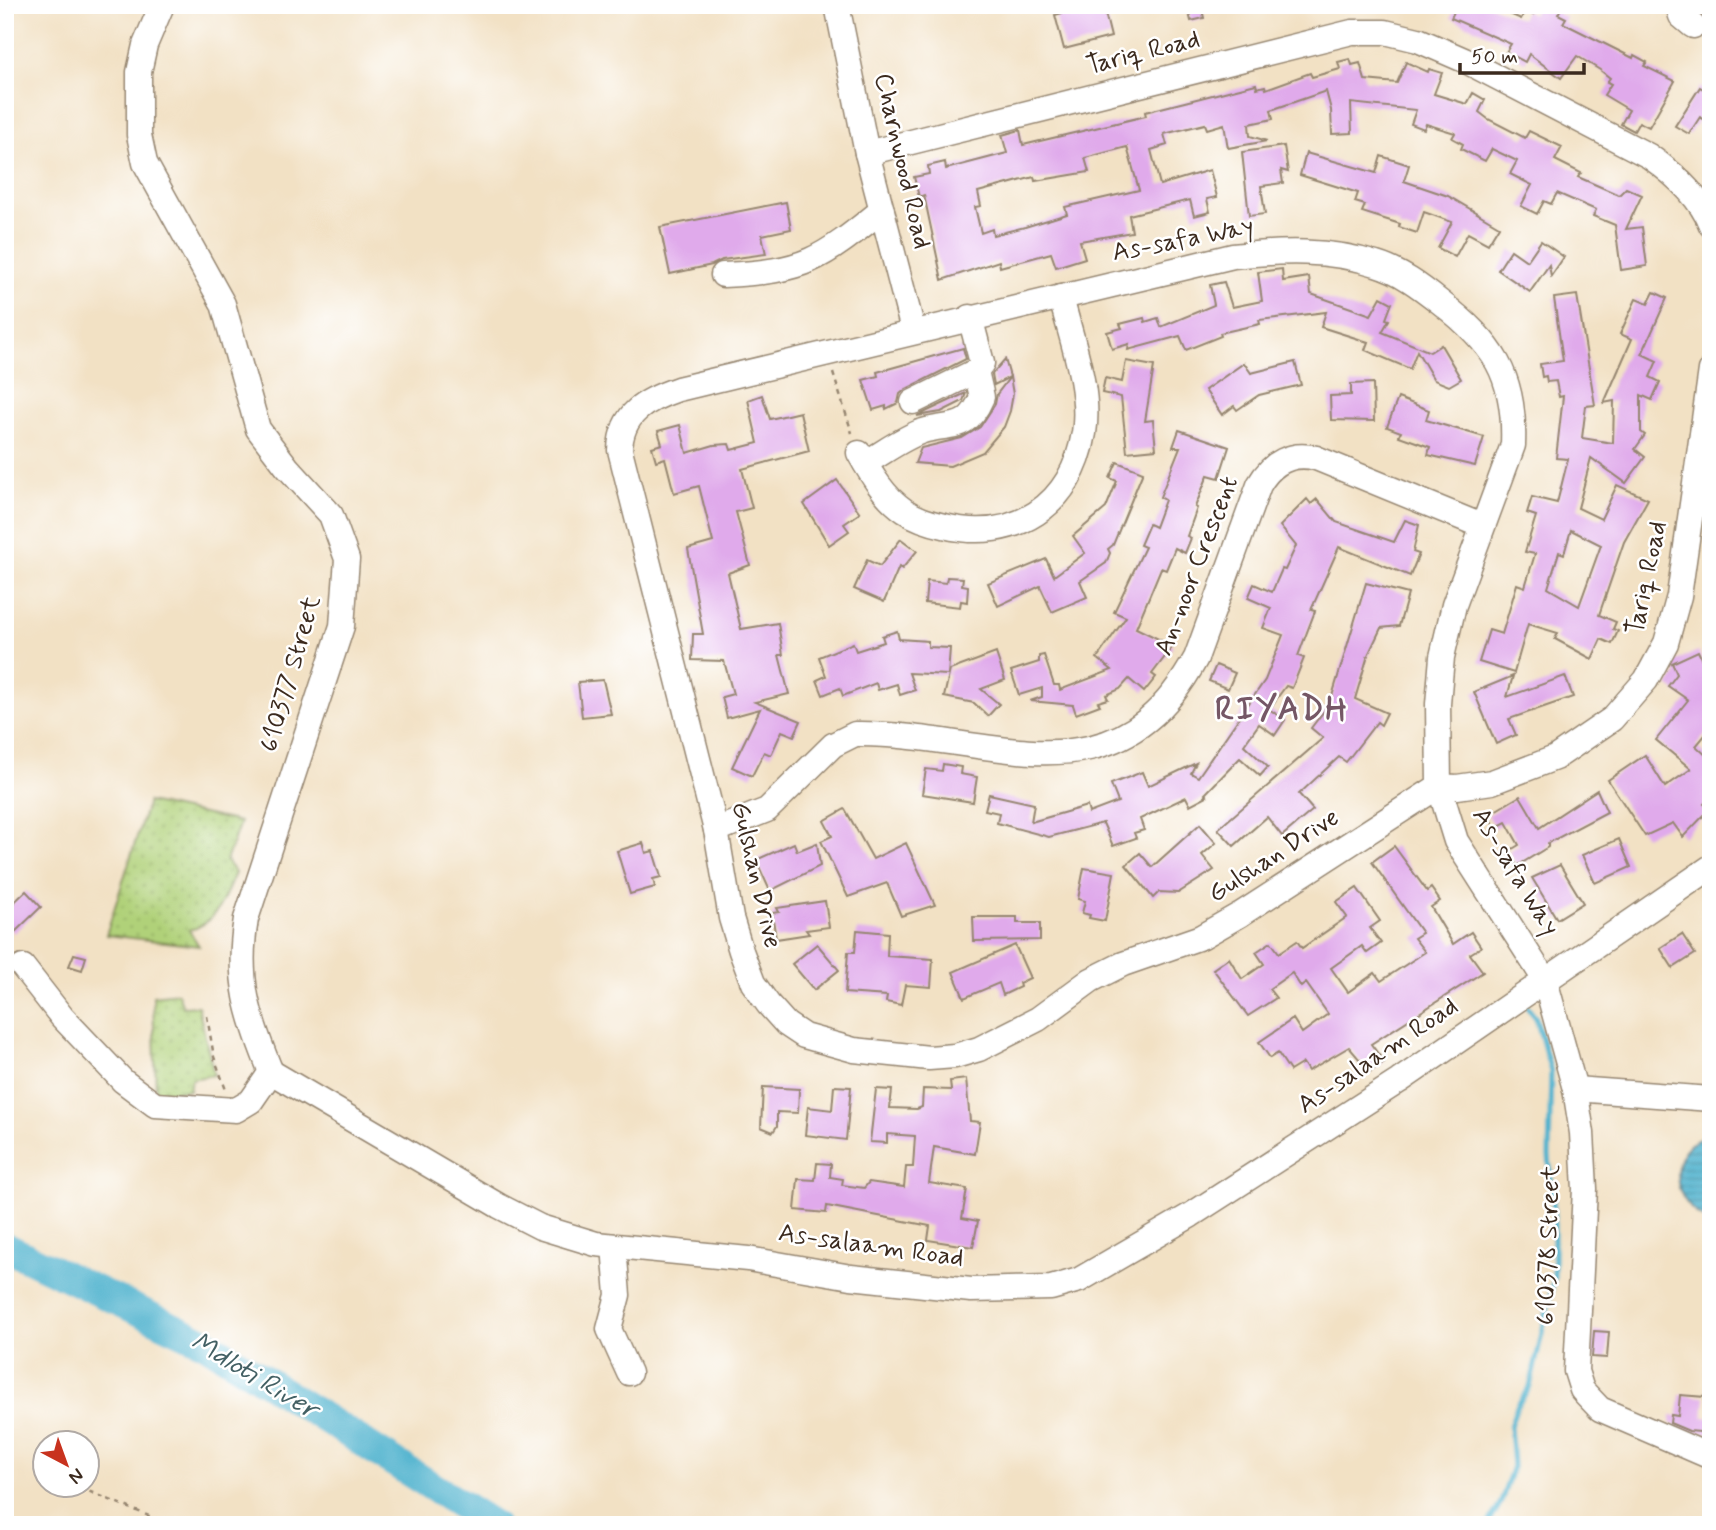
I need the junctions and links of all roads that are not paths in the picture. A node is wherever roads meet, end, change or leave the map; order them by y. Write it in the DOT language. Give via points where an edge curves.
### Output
graph roads {
  1 [pos="162,5"];
  2 [pos="837,5"];
  3 [pos="1678,5"];
  4 [pos="1693,26"];
  5 [pos="867,153"];
  6 [pos="882,210"];
  7 [pos="1711,225"];
  8 [pos="723,275"];
  9 [pos="1061,297"];
  10 [pos="970,317"];
  11 [pos="913,330"];
  12 [pos="1711,370"];
  13 [pos="976,371"];
  14 [pos="913,402"];
  15 [pos="625,425"];
  16 [pos="1482,526"];
  17 [pos="1438,786"];
  18 [pos="716,830"];
  19 [pos="1711,867"];
  20 [pos="23,967"];
  21 [pos="1545,980"];
  22 [pos="271,1072"];
  23 [pos="1575,1089"];
  24 [pos="1711,1099"];
  25 [pos="614,1247"];
  26 [pos="629,1373"];
  27 [pos="1701,1453"];
  1 -- 22 [label="street, 610377 Street" via="139,72 139,135 145,163 223,304 258,429 331,515 347,559 342,626 246,919 241,951 244,1000"];
  2 -- 5 [label="street, Charnwood Road"];
  3 -- 4 [label="street" via="1681,16"];
  5 -- 6 [label="street, Charnwood Road"];
  5 -- 7 [label="street, Tariq Road" via="1352,32 1385,32 1464,60 1649,156 1692,194"];
  6 -- 8 [label="street" via="812,261 767,273"];
  6 -- 11 [label="street, Charnwood Road"];
  9 -- 10 [label="street, As-safa Way"];
  9 -- 13 [label="street" via="1083,397 1084,431 1076,463 1048,504 1006,529 958,530 905,512 862,458 923,431 961,423 982,397"];
  9 -- 16 [label="street, As-safa Way" via="1234,256 1278,251 1378,264 1418,284 1480,336 1494,354 1511,394 1513,445"];
  10 -- 11 [label="street, As-safa Way"];
  10 -- 13 [label="street" via="982,363"];
  11 -- 15 [label="street, As-safa Way" via="656,396 630,415"];
  12 -- 17 [label="street, Tariq Road" via="1676,610 1666,643 1646,680 1612,719 1555,758 1492,782"];
  13 -- 14 [label="street"];
  15 -- 18 [label="street, Gulshan Drive" via="620,438 622,463"];
  16 -- 17 [label="street, As-safa Way" via="1454,605 1442,657"];
  16 -- 18 [label="street, An-noor Crescent" via="1316,458 1285,459 1270,469 1259,485 1192,666 1164,707 1138,730 1117,741 1070,752 855,734 833,745 767,810"];
  17 -- 18 [label="street, Gulshan Drive" via="1201,937 1091,980 1007,1037 955,1056 929,1058 826,1045 786,1024 753,983 740,951"];
  17 -- 21 [label="street, As-safa Way" via="1456,841"];
  19 -- 21 [label="street, As-salaam Road"];
  20 -- 22 [label="street" via="62,1017 145,1100 166,1108 236,1110 251,1101"];
  21 -- 23 [label="street, 610378 Street"];
  21 -- 25 [label="street, As-salaam Road" via="1191,1215 1061,1286 1014,1292 971,1290 851,1277 748,1259"];
  22 -- 25 [label="street, As-salaam Road" via="523,1219"];
  23 -- 24 [label="street"];
  23 -- 27 [label="street, 610378 Street" via="1585,1189 1574,1348 1578,1382 1600,1409"];
  25 -- 26 [label="street" via="618,1296 609,1329"];
}
